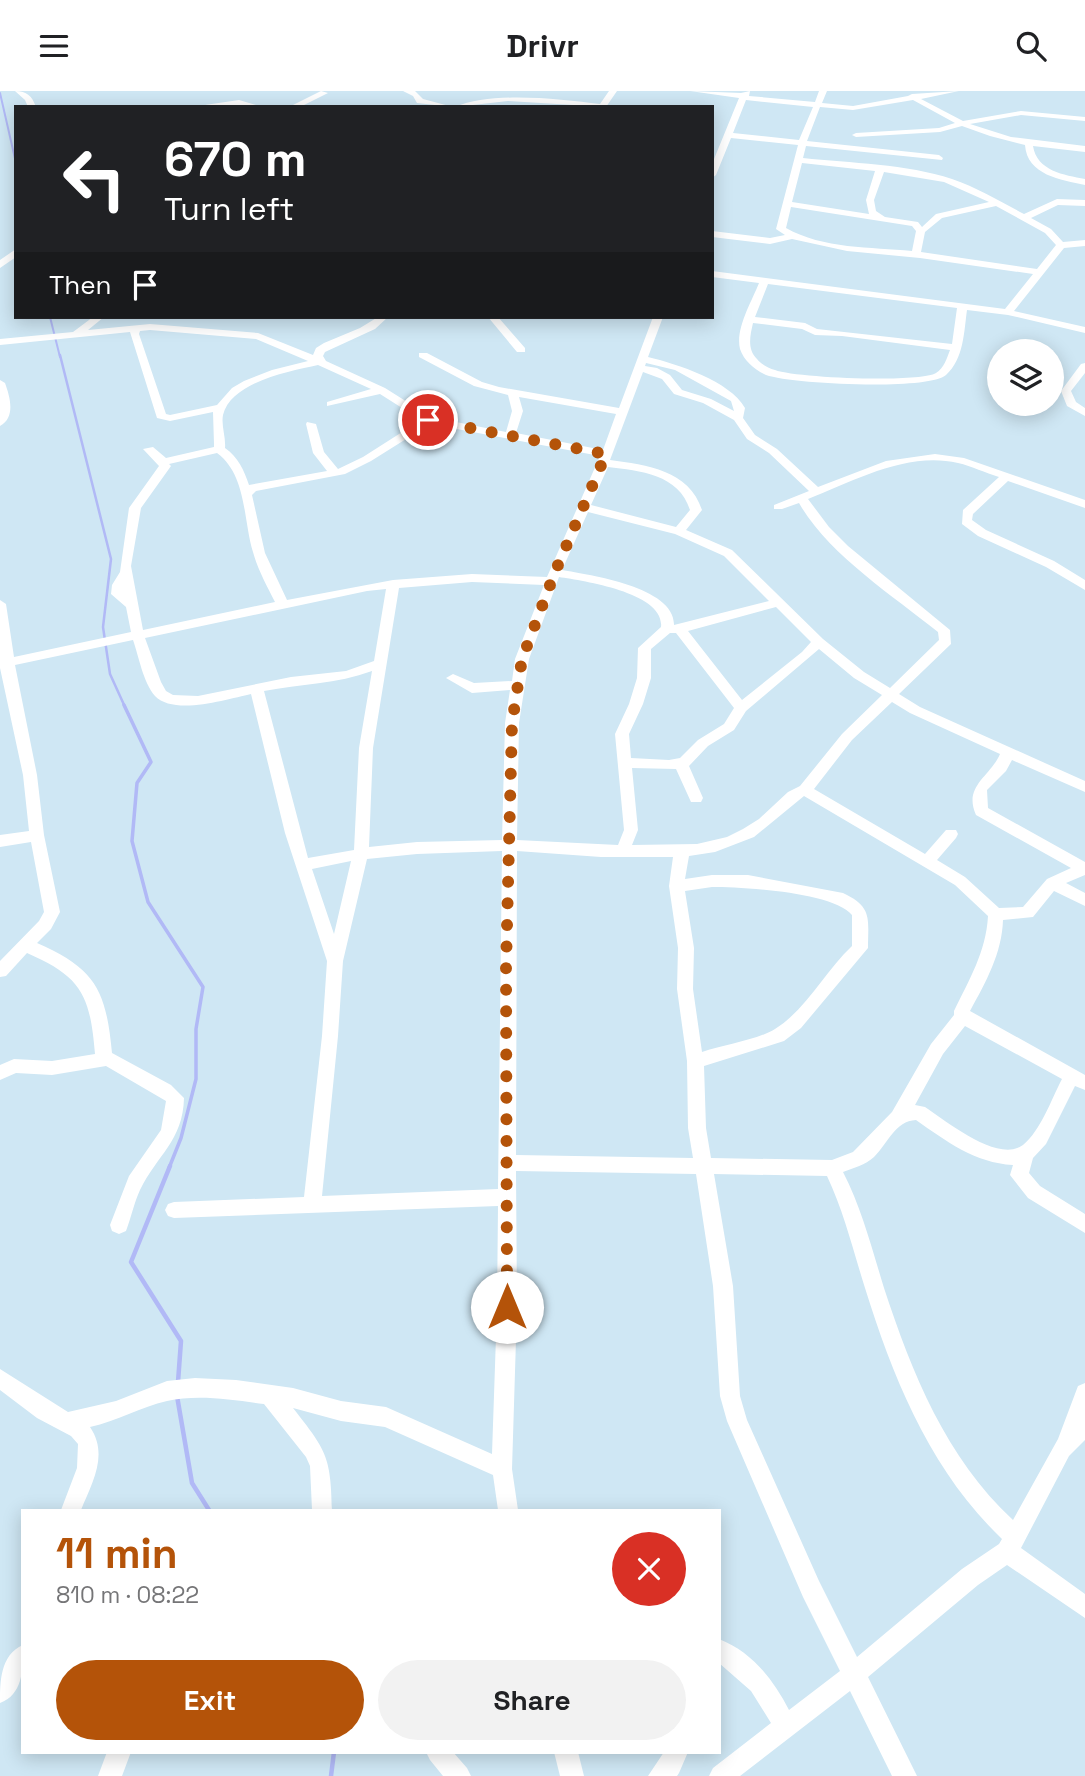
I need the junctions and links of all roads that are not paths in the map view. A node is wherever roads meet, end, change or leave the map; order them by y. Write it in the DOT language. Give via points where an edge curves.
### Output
graph roads {
  1 [pos="19,91"];
  2 [pos="407,91"];
  3 [pos="694,91"];
  4 [pos="823,91"];
  5 [pos="909,91"];
  6 [pos="955,91"];
  7 [pos="324,93"];
  8 [pos="248,95"];
  9 [pos="746,95"];
  10 [pos="915,99"];
  11 [pos="31,105"];
  12 [pos="219,105"];
  13 [pos="250,105"];
  14 [pos="253,105"];
  15 [pos="297,105"];
  16 [pos="439,105"];
  17 [pos="463,105"];
  18 [pos="584,105"];
  19 [pos="819,106"];
  20 [pos="855,117"];
  21 [pos="1085,119"];
  22 [pos="961,124"];
  23 [pos="730,135"];
  24 [pos="856,135"];
  25 [pos="802,144"];
  26 [pos="1029,145"];
  27 [pos="849,148"];
  28 [pos="1085,149"];
  29 [pos="714,150"];
  30 [pos="722,151"];
  31 [pos="939,158"];
  32 [pos="800,160"];
  33 [pos="714,170"];
  34 [pos="880,170"];
  35 [pos="1085,182"];
  36 [pos="996,203"];
  37 [pos="1085,203"];
  38 [pos="786,204"];
  39 [pos="881,217"];
  40 [pos="1024,218"];
  41 [pos="921,231"];
  42 [pos="714,233"];
  43 [pos="792,236"];
  44 [pos="1085,243"];
  45 [pos="1061,245"];
  46 [pos="14,254"];
  47 [pos="916,255"];
  48 [pos="0,265"];
  49 [pos="1038,272"];
  50 [pos="714,274"];
  51 [pos="765,280"];
  52 [pos="963,305"];
  53 [pos="1008,312"];
  54 [pos="96,319"];
  55 [pos="381,319"];
  56 [pos="495,319"];
  57 [pos="657,319"];
  58 [pos="751,320"];
  59 [pos="129,325"];
  60 [pos="1085,330"];
  61 [pos="75,335"];
  62 [pos="1,340"];
  63 [pos="957,348"];
  64 [pos="522,350"];
  65 [pos="423,355"];
  66 [pos="320,363"];
  67 [pos="642,364"];
  68 [pos="1085,366"];
  69 [pos="0,383"];
  70 [pos="381,390"];
  71 [pos="513,395"];
  72 [pos="331,404"];
  73 [pos="222,407"];
  74 [pos="623,412"];
  75 [pos="1085,413"];
  76 [pos="738,418"];
  77 [pos="428,420"];
  78 [pos="0,423"];
  79 [pos="311,424"];
  80 [pos="509,437"];
  81 [pos="149,449"];
  82 [pos="219,449"];
  83 [pos="605,459"];
  84 [pos="163,462"];
  85 [pos="335,473"];
  86 [pos="1006,477"];
  87 [pos="816,491"];
  88 [pos="245,496"];
  89 [pos="801,497"];
  90 [pos="1085,504"];
  91 [pos="584,507"];
  92 [pos="778,507"];
  93 [pos="679,531"];
  94 [pos="554,577"];
  95 [pos="393,584"];
  96 [pos="1085,586"];
  97 [pos="282,603"];
  98 [pos="777,603"];
  99 [pos="0,604"];
  100 [pos="673,629"];
  101 [pos="138,636"];
  102 [pos="818,642"];
  103 [pos="4,663"];
  104 [pos="378,664"];
  105 [pos="453,678"];
  106 [pos="516,685"];
  107 [pos="256,688"];
  108 [pos="892,696"];
  109 [pos="741,708"];
  110 [pos="1009,751"];
  111 [pos="623,762"];
  112 [pos="681,764"];
  113 [pos="1085,787"];
  114 [pos="805,790"];
  115 [pos="696,798"];
  116 [pos="951,834"];
  117 [pos="37,835"];
  118 [pos="0,841"];
  119 [pos="511,846"];
  120 [pos="624,850"];
  121 [pos="682,851"];
  122 [pos="361,852"];
  123 [pos="927,862"];
  124 [pos="303,865"];
  125 [pos="1085,869"];
  126 [pos="1052,883"];
  127 [pos="677,886"];
  128 [pos="1085,900"];
  129 [pos="996,914"];
  130 [pos="25,946"];
  131 [pos="335,961"];
  132 [pos="0,971"];
  133 [pos="963,1017"];
  134 [pos="104,1060"];
  135 [pos="695,1061"];
  136 [pos="0,1073"];
  137 [pos="1079,1079"];
  138 [pos="899,1116"];
  139 [pos="1025,1154"];
  140 [pos="506,1163"];
  141 [pos="702,1165"];
  142 [pos="832,1168"];
  143 [pos="507,1198"];
  144 [pos="312,1206"];
  145 [pos="174,1210"];
  146 [pos="1085,1224"];
  147 [pos="119,1225"];
  148 [pos="0,1379"];
  149 [pos="1085,1393"];
  150 [pos="270,1395"];
  151 [pos="66,1423"];
  152 [pos="1085,1425"];
  153 [pos="1062,1449"];
  154 [pos="502,1469"];
  155 [pos="71,1509"];
  156 [pos="322,1509"];
  157 [pos="508,1509"];
  158 [pos="1012,1545"];
  159 [pos="1085,1607"];
  160 [pos="721,1651"];
  161 [pos="21,1659"];
  162 [pos="853,1675"];
  163 [pos="0,1692"];
  164 [pos="785,1727"];
  165 [pos="118,1754"];
  166 [pos="440,1754"];
  167 [pos="566,1754"];
  168 [pos="675,1754"];
  169 [pos="110,1776"];
  170 [pos="459,1776"];
  171 [pos="572,1776"];
  172 [pos="660,1776"];
  173 [pos="721,1776"];
  174 [pos="905,1776"];
  1 -- 11 [label="street"];
  2 -- 16 [label="street" via="419,101"];
  3 -- 9 [label="street"];
  4 -- 19 [label="street"];
  5 -- 10 [label="street"];
  6 -- 10 [label="street"];
  7 -- 15 [label="street"];
  8 -- 14 [label="street"];
  9 -- 19 [label="street"];
  9 -- 23 [label="street"];
  10 -- 20 [label="street"];
  10 -- 22 [label="street"];
  12 -- 13 [label="street"];
  17 -- 18 [label="street" via="477,97 497,95"];
  19 -- 20 [label="street"];
  19 -- 25 [label="street"];
  20 -- 24 [label="street"];
  21 -- 22 [label="street" via="1021,113"];
  22 -- 24 [label="street" via="917,133"];
  22 -- 26 [label="street"];
  23 -- 25 [label="street"];
  23 -- 30 [label="street"];
  24 -- 27 [label="street"];
  25 -- 27 [label="street"];
  25 -- 32 [label="street"];
  26 -- 28 [label="street"];
  26 -- 35 [label="street" via="1035,163"];
  27 -- 31 [label="street"];
  29 -- 30 [label="street"];
  30 -- 33 [label="street"];
  32 -- 34 [label="street"];
  32 -- 38 [label="street"];
  34 -- 36 [label="street" via="938,177"];
  34 -- 39 [label="street" via="870,206"];
  36 -- 40 [label="street"];
  36 -- 41 [label="street" via="938,216"];
  37 -- 40 [label="street" via="1059,202"];
  38 -- 39 [label="street"];
  38 -- 43 [label="street" via="781,229"];
  39 -- 41 [label="street" via="911,223"];
  40 -- 45 [label="street" via="1048,231"];
  41 -- 47 [label="street"];
  42 -- 43 [label="street" via="770,241"];
  43 -- 47 [label="street"];
  44 -- 45 [label="street"];
  45 -- 49 [label="street"];
  46 -- 48 [label="street"];
  47 -- 49 [label="street"];
  49 -- 53 [label="street"];
  50 -- 51 [label="street"];
  51 -- 52 [label="street"];
  51 -- 58 [label="street"];
  52 -- 53 [label="street"];
  52 -- 63 [label="street"];
  53 -- 60 [label="street"];
  54 -- 61 [label="street"];
  55 -- 66 [label="street" via="372,328 320,350"];
  56 -- 64 [label="street"];
  57 -- 67 [label="street"];
  58 -- 63 [label="street" via="805,326 815,333"];
  58 -- 63 [label="street" via="744,337 747,353 760,367 781,376 930,380 940,376"];
  59 -- 61 [label="street"];
  59 -- 66 [label="street" via="258,336"];
  59 -- 73 [label="street" via="161,416"];
  61 -- 62 [label="street"];
  65 -- 71 [label="street" via="478,384"];
  66 -- 70 [label="street"];
  66 -- 73 [label="street" via="257,380 233,394"];
  67 -- 74 [label="street"];
  67 -- 76 [label="street" via="666,377 678,393 707,401"];
  67 -- 76 [label="street" via="678,368 728,394 738,402"];
  68 -- 75 [label="street" via="1066,391 1071,404"];
  69 -- 78 [label="street" via="7,404"];
  70 -- 72 [label="street"];
  70 -- 77 [label="street"];
  71 -- 74 [label="street"];
  71 -- 80 [label="street" via="518,417"];
  73 -- 82 [label="street"];
  74 -- 83 [label="street"];
  76 -- 87 [label="street" via="751,437 773,450"];
  77 -- 80 [label="street"];
  77 -- 85 [label="street" via="355,466"];
  79 -- 85 [label="street" via="319,453"];
  80 -- 83 [label="street" via="545,441"];
  81 -- 84 [label="street"];
  82 -- 84 [label="street"];
  82 -- 88 [label="street" via="235,464"];
  83 -- 91 [label="street"];
  83 -- 93 [label="street" via="682,485 695,501 696,510"];
  84 -- 101 [label="street" via="158,479 135,508 126,572 118,585 117,594 132,605"];
  85 -- 88 [label="street" via="252,488"];
  86 -- 87 [label="street" via="960,460 914,458"];
  86 -- 90 [label="street"];
  86 -- 96 [label="street" via="967,513 966,521"];
  87 -- 89 [label="street"];
  88 -- 97 [label="street" via="258,551"];
  89 -- 92 [label="street"];
  89 -- 108 [label="street" via="841,545 947,634 946,641"];
  91 -- 93 [label="street"];
  91 -- 94 [label="street"];
  93 -- 98 [label="street" via="729,553"];
  94 -- 95 [label="street"];
  94 -- 100 [label="street" via="614,585 645,598 666,614"];
  94 -- 106 [label="street"];
  95 -- 97 [label="street"];
  95 -- 104 [label="street"];
  97 -- 101 [label="street"];
  98 -- 100 [label="street"];
  98 -- 102 [label="street"];
  99 -- 103 [label="street"];
  100 -- 109 [label="street"];
  100 -- 111 [label="street" via="645,649 641,686 623,730"];
  101 -- 103 [label="street"];
  101 -- 107 [label="street" via="154,682 167,698 198,701"];
  102 -- 108 [label="street"];
  102 -- 109 [label="street"];
  103 -- 117 [label="street" via="30,775"];
  104 -- 107 [label="street" via="348,675"];
  104 -- 122 [label="street" via="366,748"];
  105 -- 106 [label="street" via="472,688"];
  106 -- 119 [label="street"];
  107 -- 124 [label="street"];
  108 -- 110 [label="street"];
  108 -- 114 [label="street" via="847,737"];
  109 -- 112 [label="street" via="729,727"];
  110 -- 113 [label="street"];
  110 -- 125 [label="street" via="1000,768 982,783 978,796 981,811"];
  111 -- 112 [label="street"];
  111 -- 120 [label="street" via="631,830"];
  112 -- 115 [label="street"];
  114 -- 121 [label="street" via="795,792 777,812 742,837"];
  114 -- 123 [label="street"];
  116 -- 123 [label="street"];
  117 -- 118 [label="street"];
  117 -- 130 [label="street" via="52,912"];
  119 -- 120 [label="street"];
  119 -- 122 [label="street" via="414,846"];
  119 -- 140 [label="street"];
  120 -- 121 [label="street"];
  121 -- 127 [label="street"];
  122 -- 124 [label="street"];
  122 -- 131 [label="street"];
  123 -- 129 [label="street" via="960,881"];
  124 -- 131 [label="street"];
  125 -- 126 [label="street"];
  126 -- 128 [label="street"];
  126 -- 129 [label="street" via="1027,913"];
  127 -- 135 [label="street"];
  127 -- 135 [label="street" via="748,881 838,897 860,913 860,948 794,1023 778,1035"];
  129 -- 133 [label="street" via="990,956"];
  130 -- 132 [label="street"];
  130 -- 134 [label="street" via="78,973 97,1012"];
  131 -- 144 [label="street"];
  133 -- 137 [label="street"];
  133 -- 138 [label="street" via="937,1049"];
  134 -- 136 [label="street" via="52,1067 14,1066"];
  134 -- 147 [label="street" via="175,1098 169,1137 135,1182"];
  135 -- 141 [label="street"];
  137 -- 139 [label="street"];
  138 -- 139 [label="street" via="919,1112 996,1157 1012,1159"];
  138 -- 142 [label="street" via="861,1157"];
  139 -- 146 [label="street" via="1019,1175 1034,1192"];
  140 -- 141 [label="street"];
  140 -- 143 [label="street"];
  141 -- 142 [label="street"];
  141 -- 162 [label="street" via="723,1286 730,1396 737,1421"];
  142 -- 158 [label="street" via="847,1197 920,1412 933,1438"];
  143 -- 144 [label="street"];
  143 -- 154 [label="street"];
  144 -- 145 [label="street"];
  148 -- 151 [label="street"];
  149 -- 153 [label="street"];
  150 -- 151 [label="street" via="195,1388 167,1391 116,1411"];
  150 -- 154 [label="street" via="386,1417"];
  150 -- 156 [label="street" via="313,1450 320,1467"];
  151 -- 155 [label="street" via="81,1431 89,1447 88,1467"];
  152 -- 153 [label="street"];
  153 -- 158 [label="street"];
  154 -- 157 [label="street"];
  158 -- 159 [label="street"];
  158 -- 162 [label="street"];
  160 -- 164 [label="street" via="763,1686"];
  161 -- 163 [label="street"];
  162 -- 164 [label="street"];
  162 -- 174 [label="street"];
  164 -- 173 [label="street"];
  165 -- 169 [label="street"];
  166 -- 170 [label="street"];
  167 -- 171 [label="street"];
  168 -- 172 [label="street"];
}
